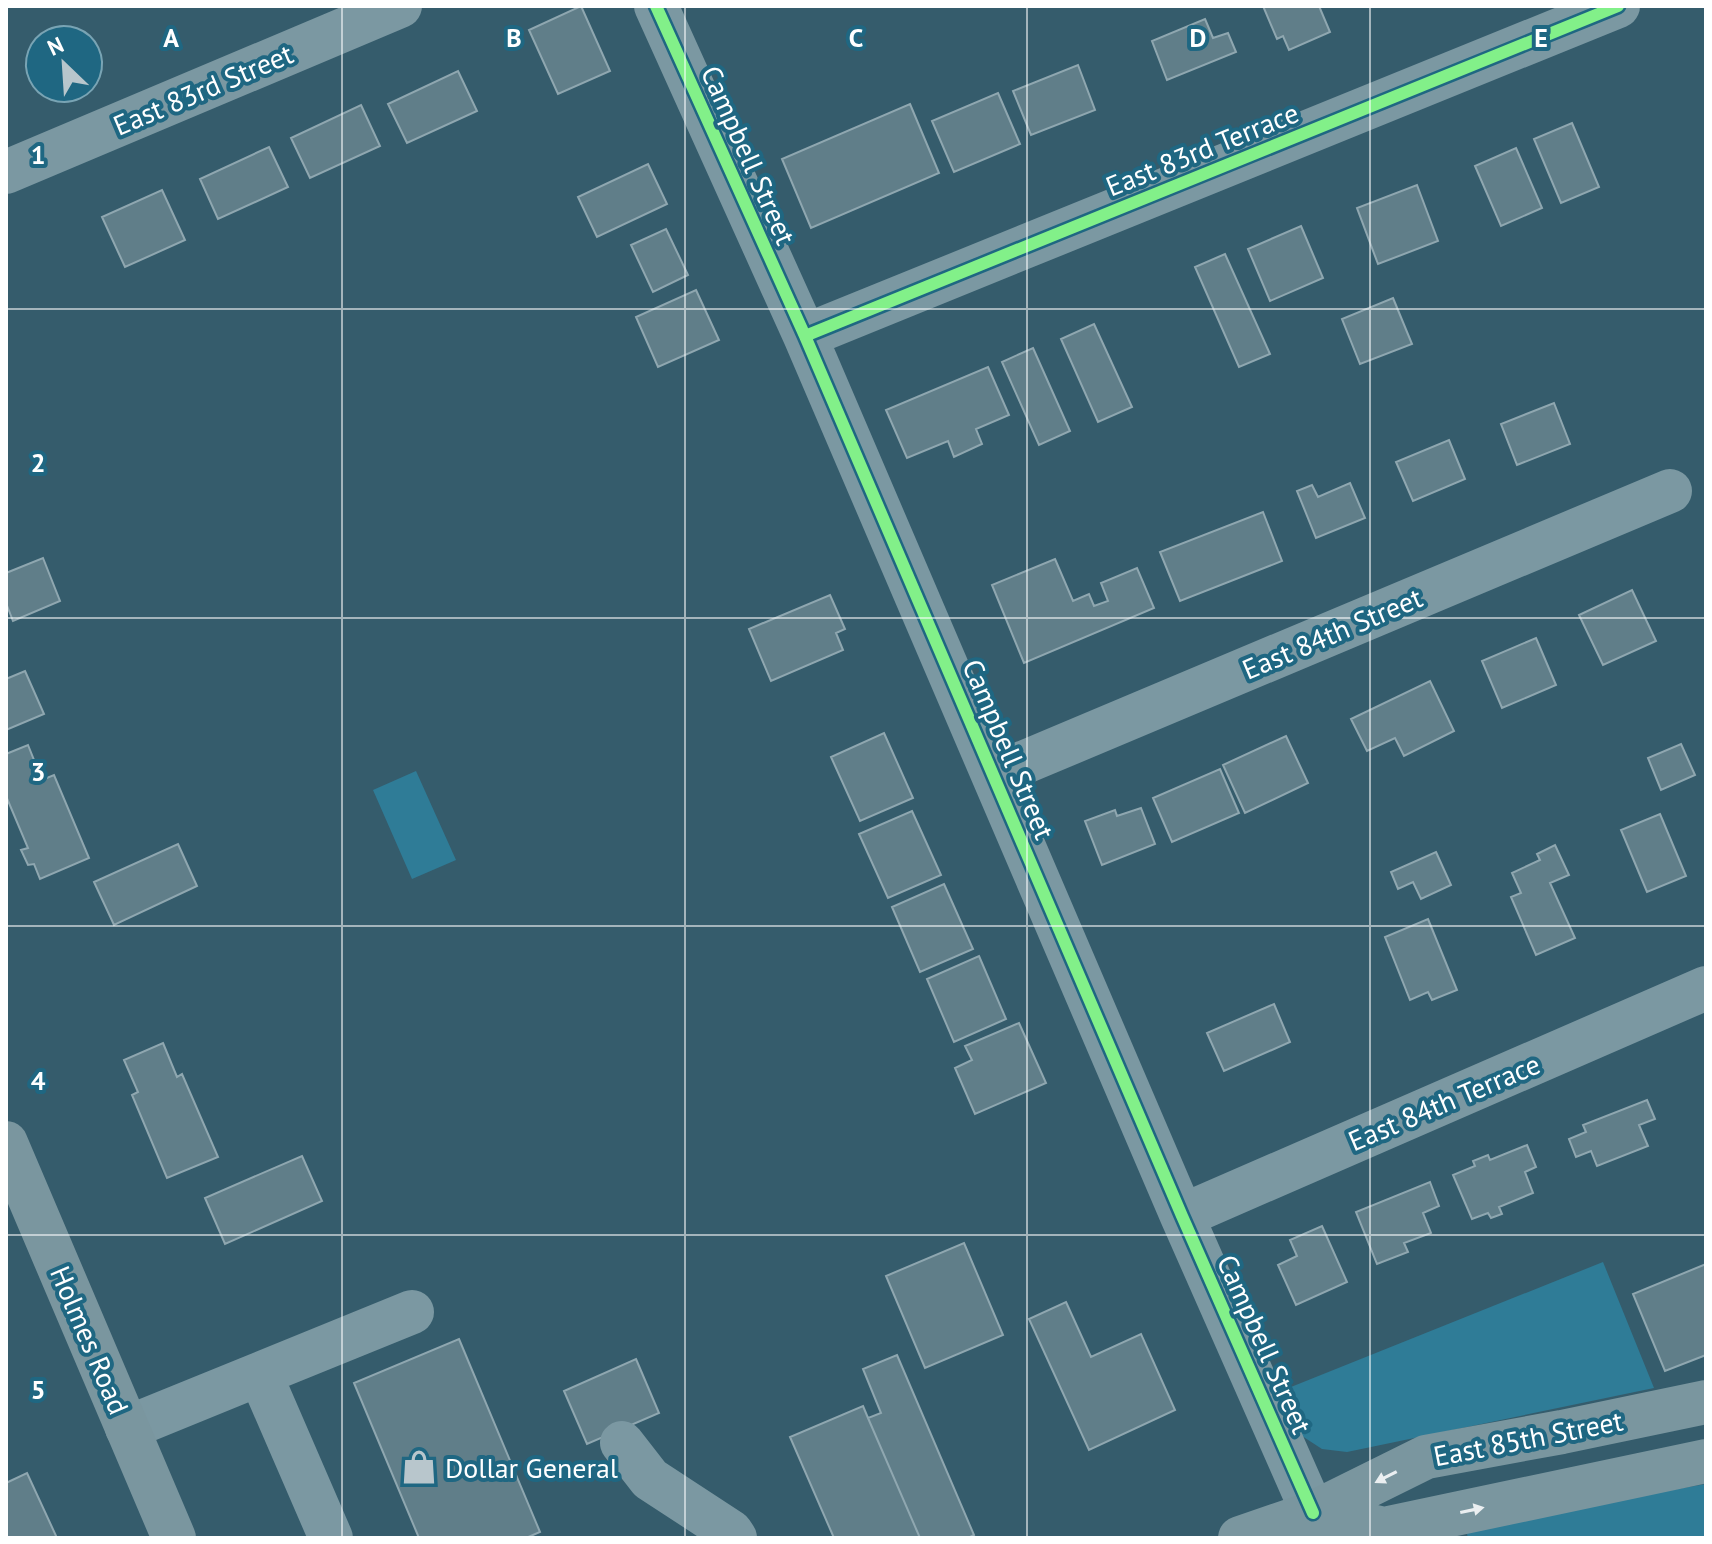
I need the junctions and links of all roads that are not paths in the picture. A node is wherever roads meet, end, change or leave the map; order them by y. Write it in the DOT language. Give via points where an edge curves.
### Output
graph roads {
  1 [pos="400,6"];
  2 [pos="656,6"];
  3 [pos="1615,7"];
  4 [pos="6,172"];
  5 [pos="805,336"];
  6 [pos="1670,491"];
  7 [pos="994,775"];
  8 [pos="1706,988"];
  9 [pos="6,1143"];
  10 [pos="1182,1216"];
  11 [pos="412,1312"];
  12 [pos="260,1374"];
  13 [pos="1706,1402"];
  14 [pos="127,1428"];
  15 [pos="622,1443"];
  16 [pos="1706,1461"];
  17 [pos="1317,1526"];
  18 [pos="174,1538"];
  19 [pos="331,1538"];
  20 [pos="735,1538"];
  21 [pos="1240,1538"];
  1 -- 4 [label="street, East 83rd Street"];
  2 -- 5 [label="street, Campbell Street"];
  3 -- 5 [label="street, East 83rd Terrace"];
  5 -- 7 [label="street, Campbell Street"];
  6 -- 7 [label="street, East 84th Street"];
  7 -- 10 [label="street, Campbell Street"];
  8 -- 10 [label="street, East 84th Terrace"];
  9 -- 14 [label="main road, Holmes Road"];
  10 -- 17 [label="street, Campbell Street"];
  11 -- 12 [label="street"];
  12 -- 14 [label="street"];
  12 -- 19 [label="street"];
  13 -- 17 [label="main road, East 85th Street, one-way" via="1426,1457"];
  14 -- 18 [label="main road, Holmes Road"];
  15 -- 20 [label="street" via="650,1479"];
  17 -- 16 [label="main road, East 85th Street, one-way" via="1384,1529"];
  17 -- 21 [label="main road, East 85th Street"];
}
